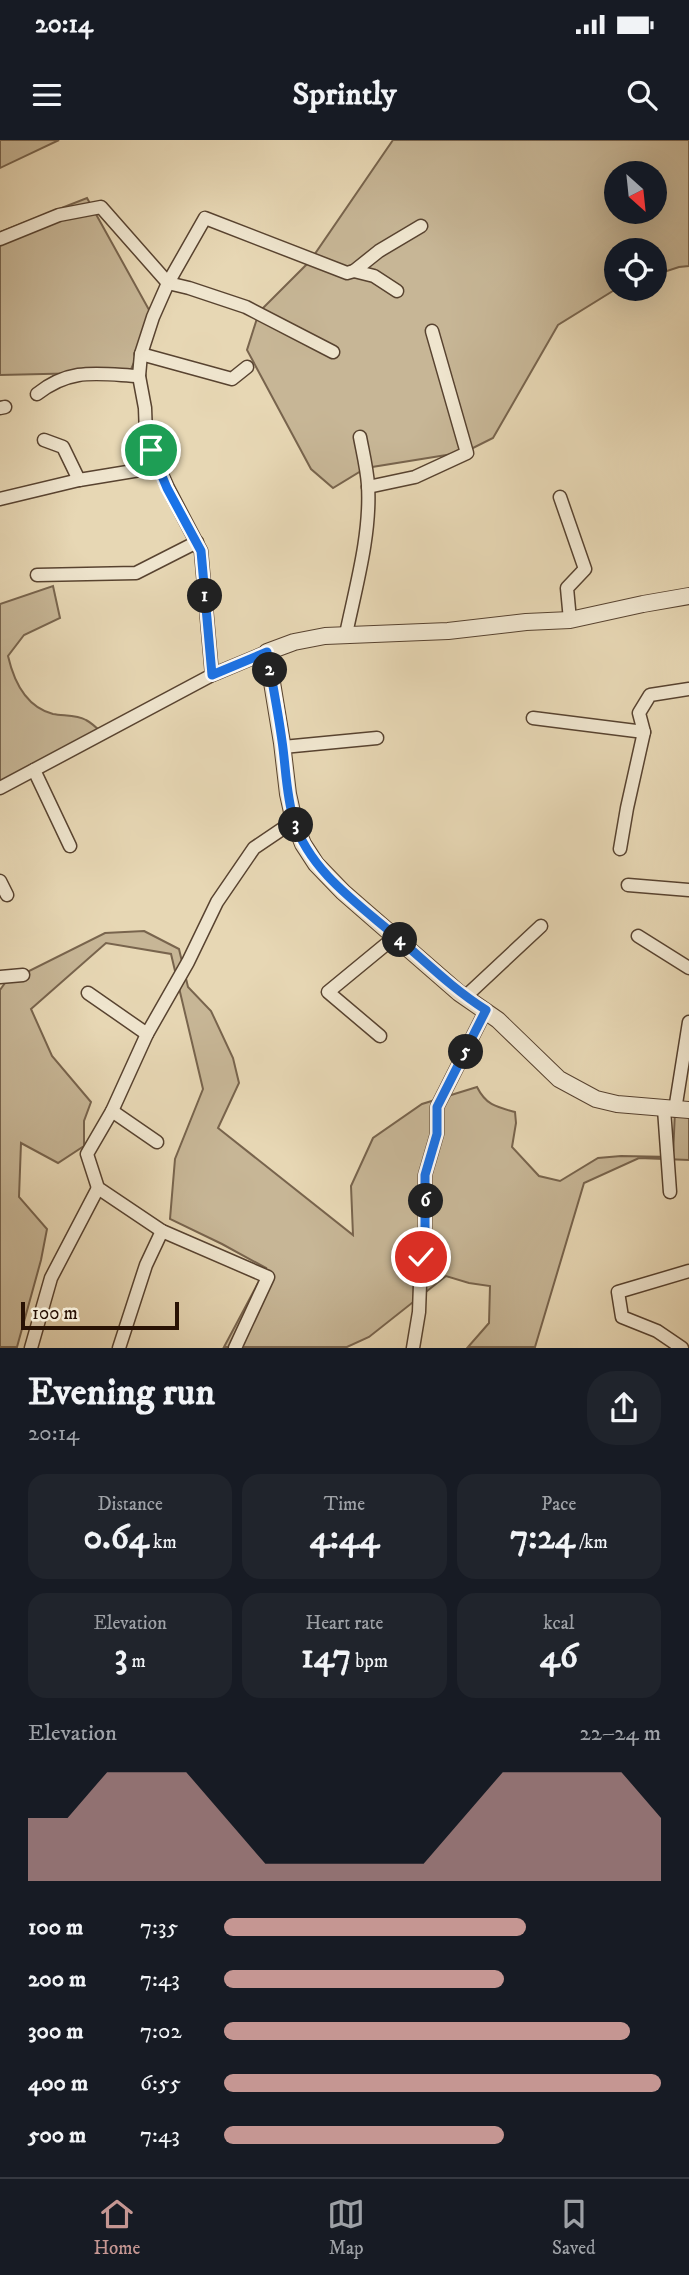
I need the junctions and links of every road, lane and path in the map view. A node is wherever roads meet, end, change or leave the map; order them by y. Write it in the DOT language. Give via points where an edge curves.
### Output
graph roads {
  1 [pos="421,226"];
  2 [pos="0,239"];
  3 [pos="354,271"];
  4 [pos="168,283"];
  5 [pos="397,291"];
  6 [pos="432,331"];
  7 [pos="333,352"];
  8 [pos="141,354"];
  9 [pos="247,367"];
  10 [pos="139,376"];
  11 [pos="37,394"];
  12 [pos="360,437"];
  13 [pos="44,440"];
  14 [pos="158,467"];
  15 [pos="79,480"];
  16 [pos="368,487"];
  17 [pos="560,497"];
  18 [pos="0,499"];
  19 [pos="197,542"];
  20 [pos="37,575"];
  21 [pos="688,601"];
  22 [pos="570,620"];
  23 [pos="346,634"];
  24 [pos="267,652"];
  25 [pos="212,675"];
  26 [pos="689,689"];
  27 [pos="533,718"];
  28 [pos="644,732"];
  29 [pos="377,738"];
  30 [pos="283,747"];
  31 [pos="34,770"];
  32 [pos="0,788"];
  33 [pos="294,821"];
  34 [pos="70,846"];
  35 [pos="620,849"];
  36 [pos="0,881"];
  37 [pos="628,885"];
  38 [pos="689,890"];
  39 [pos="7,895"];
  40 [pos="541,926"];
  41 [pos="396,936"];
  42 [pos="638,936"];
  43 [pos="689,968"];
  44 [pos="23,975"];
  45 [pos="0,977"];
  46 [pos="88,993"];
  47 [pos="465,996"];
  48 [pos="486,1010"];
  49 [pos="689,1022"];
  50 [pos="147,1034"];
  51 [pos="380,1036"];
  52 [pos="676,1110"];
  53 [pos="112,1111"];
  54 [pos="157,1142"];
  55 [pos="98,1188"];
  56 [pos="670,1192"];
  57 [pos="162,1231"];
  58 [pos="689,1271"];
  59 [pos="31,1348"];
  60 [pos="119,1348"];
  61 [pos="235,1348"];
  62 [pos="414,1348"];
  63 [pos="682,1348"];
  1 -- 3 [label="street"];
  2 -- 4 [label="street" via="58,215 101,207"];
  3 -- 4 [label="street" via="339,271 205,218"];
  3 -- 5 [label="street"];
  4 -- 7 [label="street" via="246,307"];
  4 -- 8 [label="street"];
  6 -- 16 [label="street" via="467,453 415,477"];
  8 -- 9 [label="street" via="232,379"];
  8 -- 10 [label="street"];
  10 -- 11 [label="street" via="66,377"];
  10 -- 14 [label="street" via="146,435"];
  12 -- 16 [label="street"];
  13 -- 15 [label="street" via="63,447"];
  14 -- 15 [label="street"];
  14 -- 19 [label="street"];
  15 -- 18 [label="street"];
  16 -- 23 [label="street" via="361,559"];
  17 -- 22 [label="street" via="585,569 567,588"];
  19 -- 20 [label="street" via="136,573"];
  19 -- 25 [label="street" via="204,568"];
  21 -- 22 [label="street" via="643,604"];
  22 -- 23 [label="street"];
  23 -- 24 [label="street" via="294,642"];
  24 -- 25 [label="street"];
  24 -- 30 [label="street"];
  25 -- 31 [label="street"];
  26 -- 28 [label="street" via="650,695 639,713"];
  27 -- 28 [label="street"];
  28 -- 35 [label="street"];
  29 -- 30 [label="street"];
  30 -- 33 [label="street"];
  31 -- 32 [label="street"];
  31 -- 34 [label="street"];
  33 -- 41 [label="street" via="316,863"];
  33 -- 50 [label="street" via="254,848 217,902"];
  36 -- 39 [label="street"];
  37 -- 38 [label="street"];
  40 -- 47 [label="street"];
  41 -- 47 [label="street"];
  41 -- 51 [label="street" via="328,992"];
  42 -- 43 [label="street"];
  44 -- 45 [label="street"];
  46 -- 50 [label="street"];
  47 -- 48 [label="street"];
  48 -- 52 [label="street" via="559,1079 577,1090 617,1104"];
  48 -- 62 [label="street" via="437,1107 437,1134 425,1175"];
  49 -- 52 [label="street"];
  50 -- 53 [label="street"];
  52 -- 56 [label="street"];
  53 -- 54 [label="street"];
  53 -- 55 [label="street" via="87,1154"];
  55 -- 57 [label="street"];
  55 -- 59 [label="street" via="51,1278"];
  57 -- 60 [label="street"];
  57 -- 61 [label="street" via="268,1277"];
  58 -- 63 [label="street" via="618,1292 622,1317 657,1331"];
}
